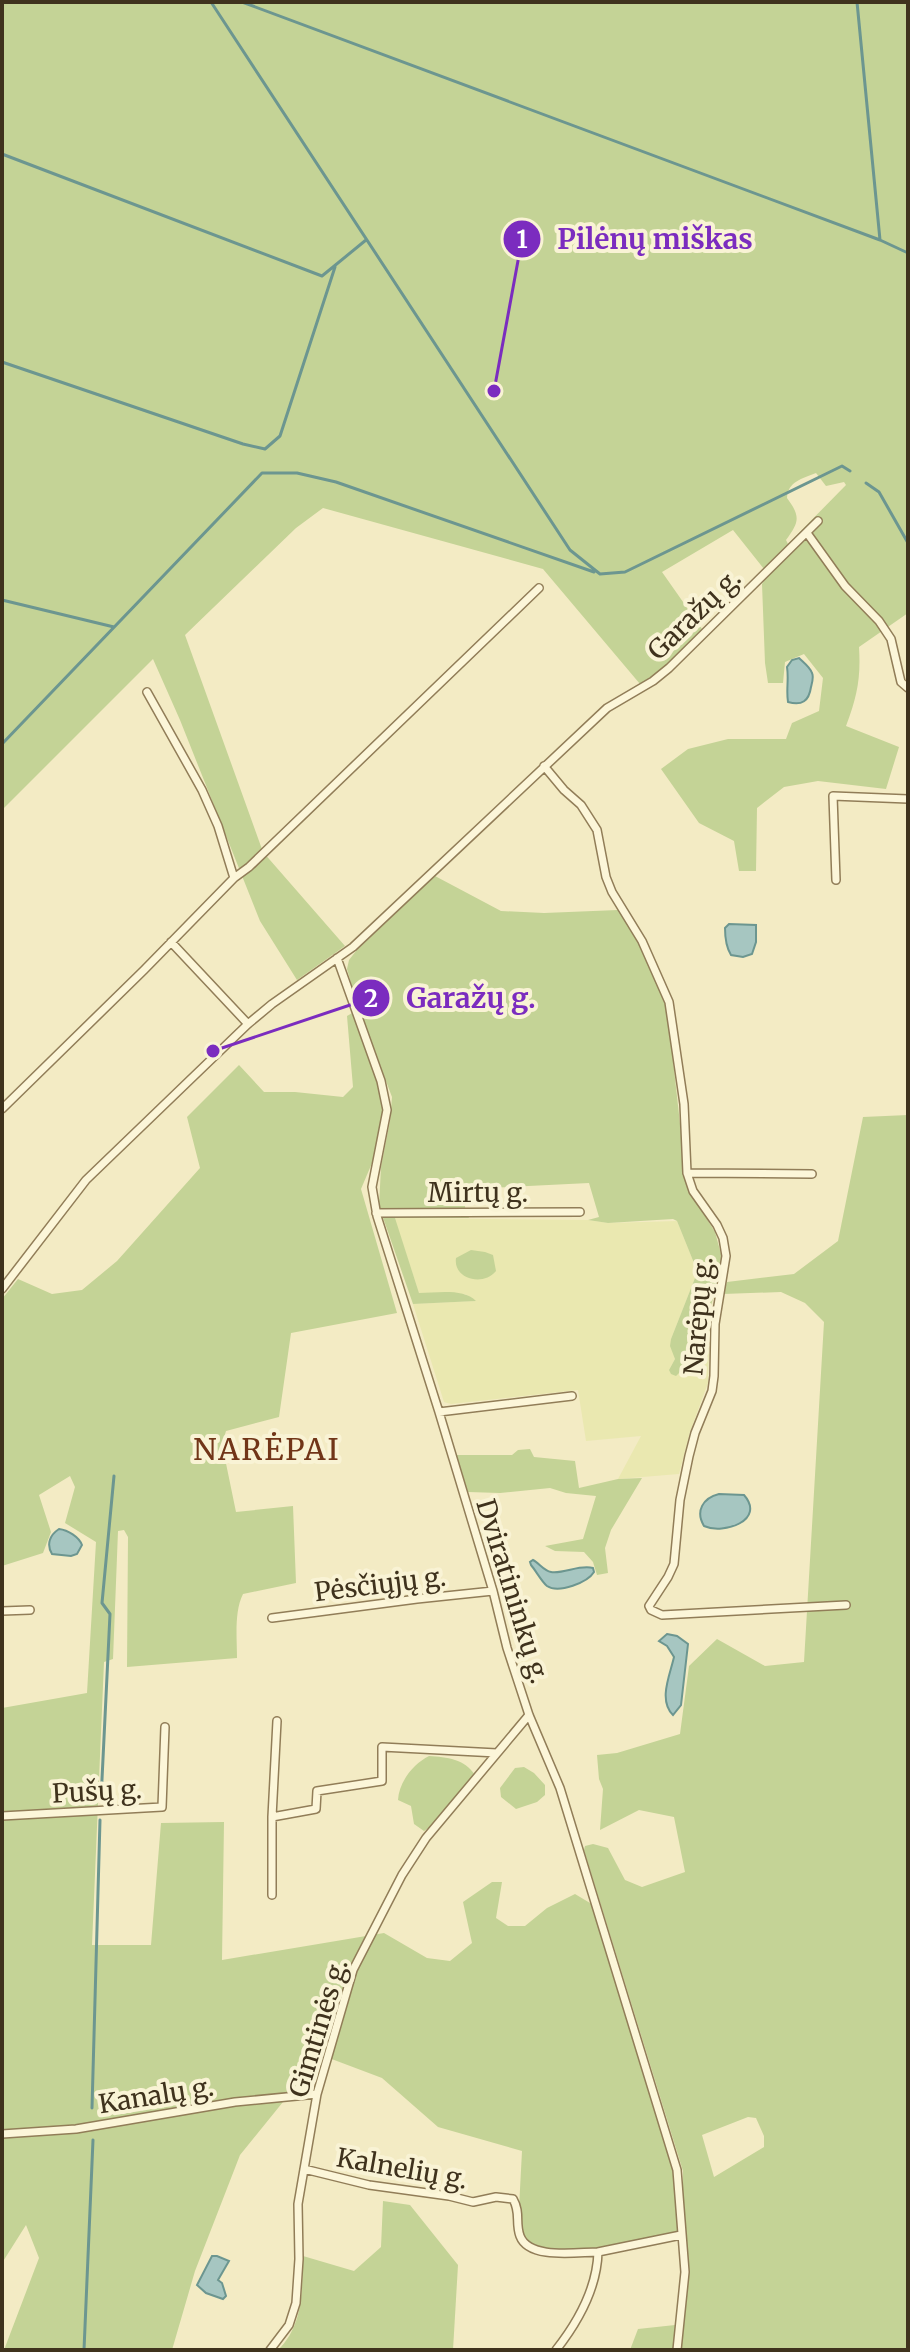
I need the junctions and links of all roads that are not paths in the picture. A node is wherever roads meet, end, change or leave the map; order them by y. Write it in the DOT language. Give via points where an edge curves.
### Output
graph roads {
  1 [pos="818,521"];
  2 [pos="807,533"];
  3 [pos="539,588"];
  4 [pos="908,688"];
  5 [pos="147,692"];
  6 [pos="544,766"];
  7 [pos="908,799"];
  8 [pos="234,878"];
  9 [pos="836,880"];
  10 [pos="171,942"];
  11 [pos="337,958"];
  12 [pos="248,1024"];
  13 [pos="2,1109"];
  14 [pos="687,1173"];
  15 [pos="812,1174"];
  16 [pos="580,1212"];
  17 [pos="376,1213"];
  18 [pos="2,1289"];
  19 [pos="572,1396"];
  20 [pos="439,1412"];
  21 [pos="493,1591"];
  22 [pos="846,1605"];
  23 [pos="30,1610"];
  24 [pos="2,1611"];
  25 [pos="272,1618"];
  26 [pos="529,1715"];
  27 [pos="277,1721"];
  28 [pos="165,1727"];
  29 [pos="497,1753"];
  30 [pos="2,1816"];
  31 [pos="272,1817"];
  32 [pos="272,1895"];
  33 [pos="317,2094"];
  34 [pos="2,2134"];
  35 [pos="304,2169"];
  36 [pos="681,2235"];
  37 [pos="598,2252"];
  38 [pos="270,2350"];
  39 [pos="556,2350"];
  40 [pos="677,2350"];
  1 -- 2 [label="street, Garažų g."];
  2 -- 4 [label="street" via="891,639 901,682"];
  2 -- 6 [label="street, Garažų g." via="669,668 607,708"];
  3 -- 8 [label="street"];
  5 -- 8 [label="street" via="202,790"];
  6 -- 11 [label="street, Garažų g."];
  6 -- 14 [label="street, Narėpų g." via="597,830 612,892 642,941 669,1002 684,1104"];
  7 -- 9 [label="street" via="833,796"];
  8 -- 10 [label="street"];
  10 -- 12 [label="street"];
  10 -- 13 [label="street"];
  11 -- 12 [label="street, Garažų g."];
  11 -- 17 [label="street, Dviratininkų g." via="387,1110 372,1187"];
  12 -- 18 [label="street, Garažų g." via="86,1180"];
  14 -- 15 [label="street"];
  14 -- 22 [label="street, Narėpų g." via="717,1225 726,1256 712,1391 689,1456 674,1564 649,1606 662,1615"];
  16 -- 17 [label="street, Mirtų g."];
  17 -- 20 [label="street, Dviratininkų g."];
  19 -- 20 [label="street"];
  20 -- 21 [label="street, Dviratininkų g."];
  21 -- 25 [label="street, Pėsčiųjų g."];
  21 -- 26 [label="street, Dviratininkų g."];
  23 -- 24 [label="street"];
  26 -- 29 [label="street, Gimtinės g."];
  26 -- 36 [label="street, Dviratininkų g." via="560,1788 677,2170"];
  27 -- 31 [label="street"];
  28 -- 30 [label="street, Pušų g." via="162,1807"];
  29 -- 31 [label="street" via="382,1747 382,1781 317,1791 316,1809"];
  29 -- 33 [label="street, Gimtinės g." via="402,1875 353,1970"];
  31 -- 32 [label="street"];
  33 -- 34 [label="street, Kanalų g." via="76,2129"];
  33 -- 35 [label="street, Gimtinės g."];
  35 -- 37 [label="street, Kalnelių g." via="473,2202 513,2199 519,2208 521,2239 528,2246 544,2253"];
  35 -- 38 [label="street, Gimtinės g." via="296,2303 289,2325"];
  36 -- 37 [label="street"];
  36 -- 40 [label="street, Dviratininkų g." via="685,2272"];
  37 -- 39 [label="street" via="585,2305"];
}
